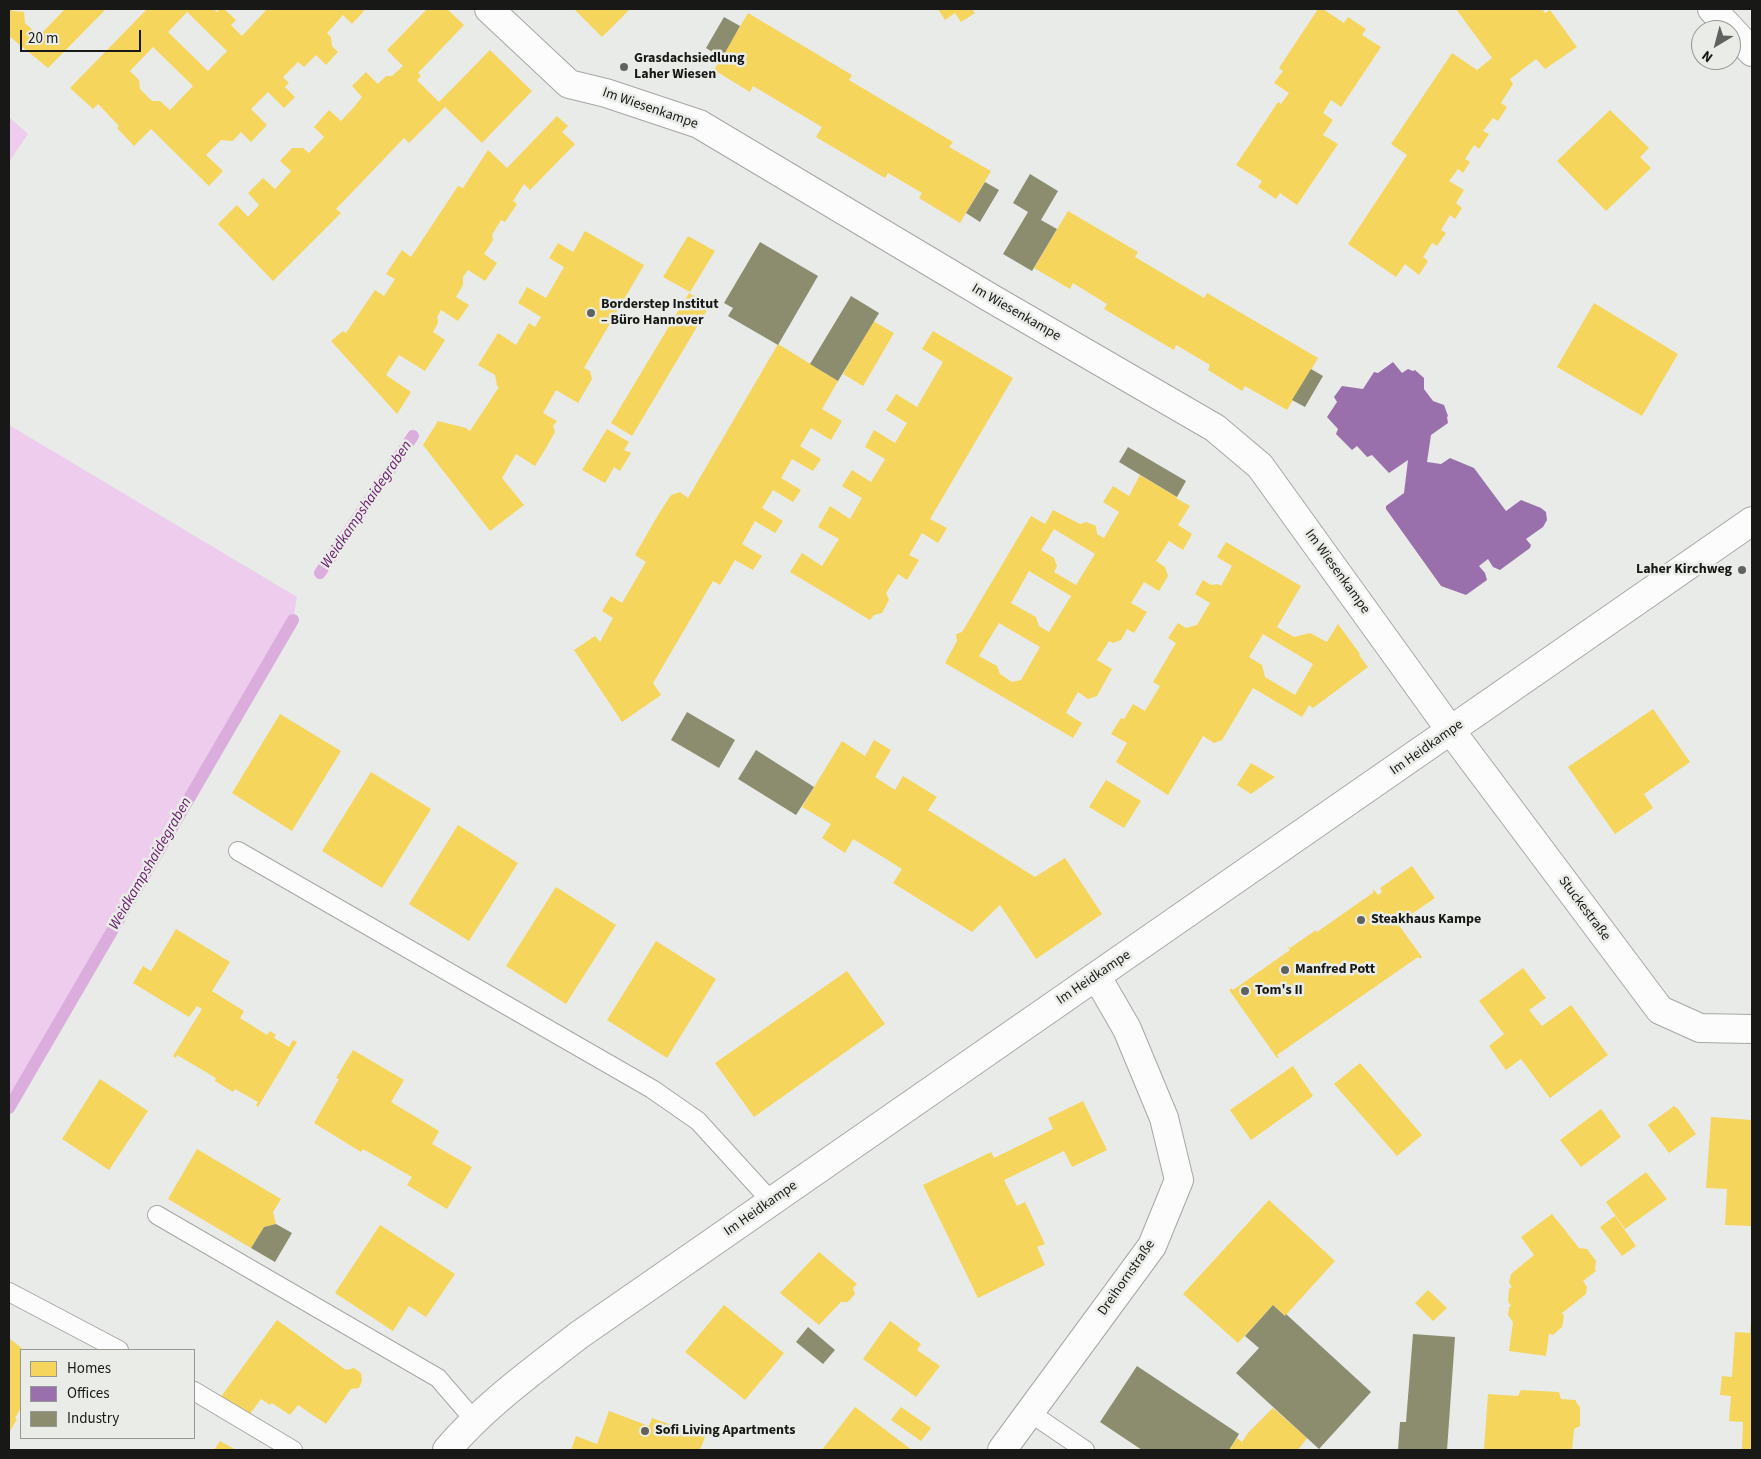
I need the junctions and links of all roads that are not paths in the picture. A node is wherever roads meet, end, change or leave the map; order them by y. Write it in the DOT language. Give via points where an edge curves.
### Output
graph roads {
  1 [pos="489,9"];
  2 [pos="1712,9"];
  3 [pos="1752,52"];
  4 [pos="1752,521"];
  5 [pos="1451,730"];
  6 [pos="238,851"];
  7 [pos="1096,977"];
  8 [pos="1752,1029"];
  9 [pos="771,1201"];
  10 [pos="157,1216"];
  11 [pos="9,1292"];
  12 [pos="116,1349"];
  13 [pos="195,1392"];
  14 [pos="1029,1412"];
  15 [pos="476,1421"];
  16 [pos="293,1450"];
  17 [pos="447,1450"];
  18 [pos="1002,1450"];
  19 [pos="1085,1450"];
  1 -- 5 [label="street, Im Wiesenkampe" via="569,84 699,124 1215,428 1260,466"];
  2 -- 3 [label="street"];
  4 -- 5 [label="street, Im Heidkampe"];
  5 -- 7 [label="street, Im Heidkampe"];
  5 -- 8 [label="street, Stuckestraße" via="1660,1010 1700,1028"];
  6 -- 9 [label="lane" via="652,1088 698,1121"];
  7 -- 9 [label="street, Im Heidkampe"];
  7 -- 14 [label="street, Dreihornstraße" via="1128,1028 1164,1118 1179,1180 1152,1246"];
  9 -- 15 [label="street, Im Heidkampe" via="579,1335 511,1388"];
  10 -- 15 [label="lane" via="438,1378"];
  11 -- 12 [label="lane"];
  13 -- 16 [label="lane"];
  14 -- 18 [label="street, Dreihornstraße"];
  14 -- 19 [label="lane"];
  15 -- 17 [label="street, Im Heidkampe"];
}
